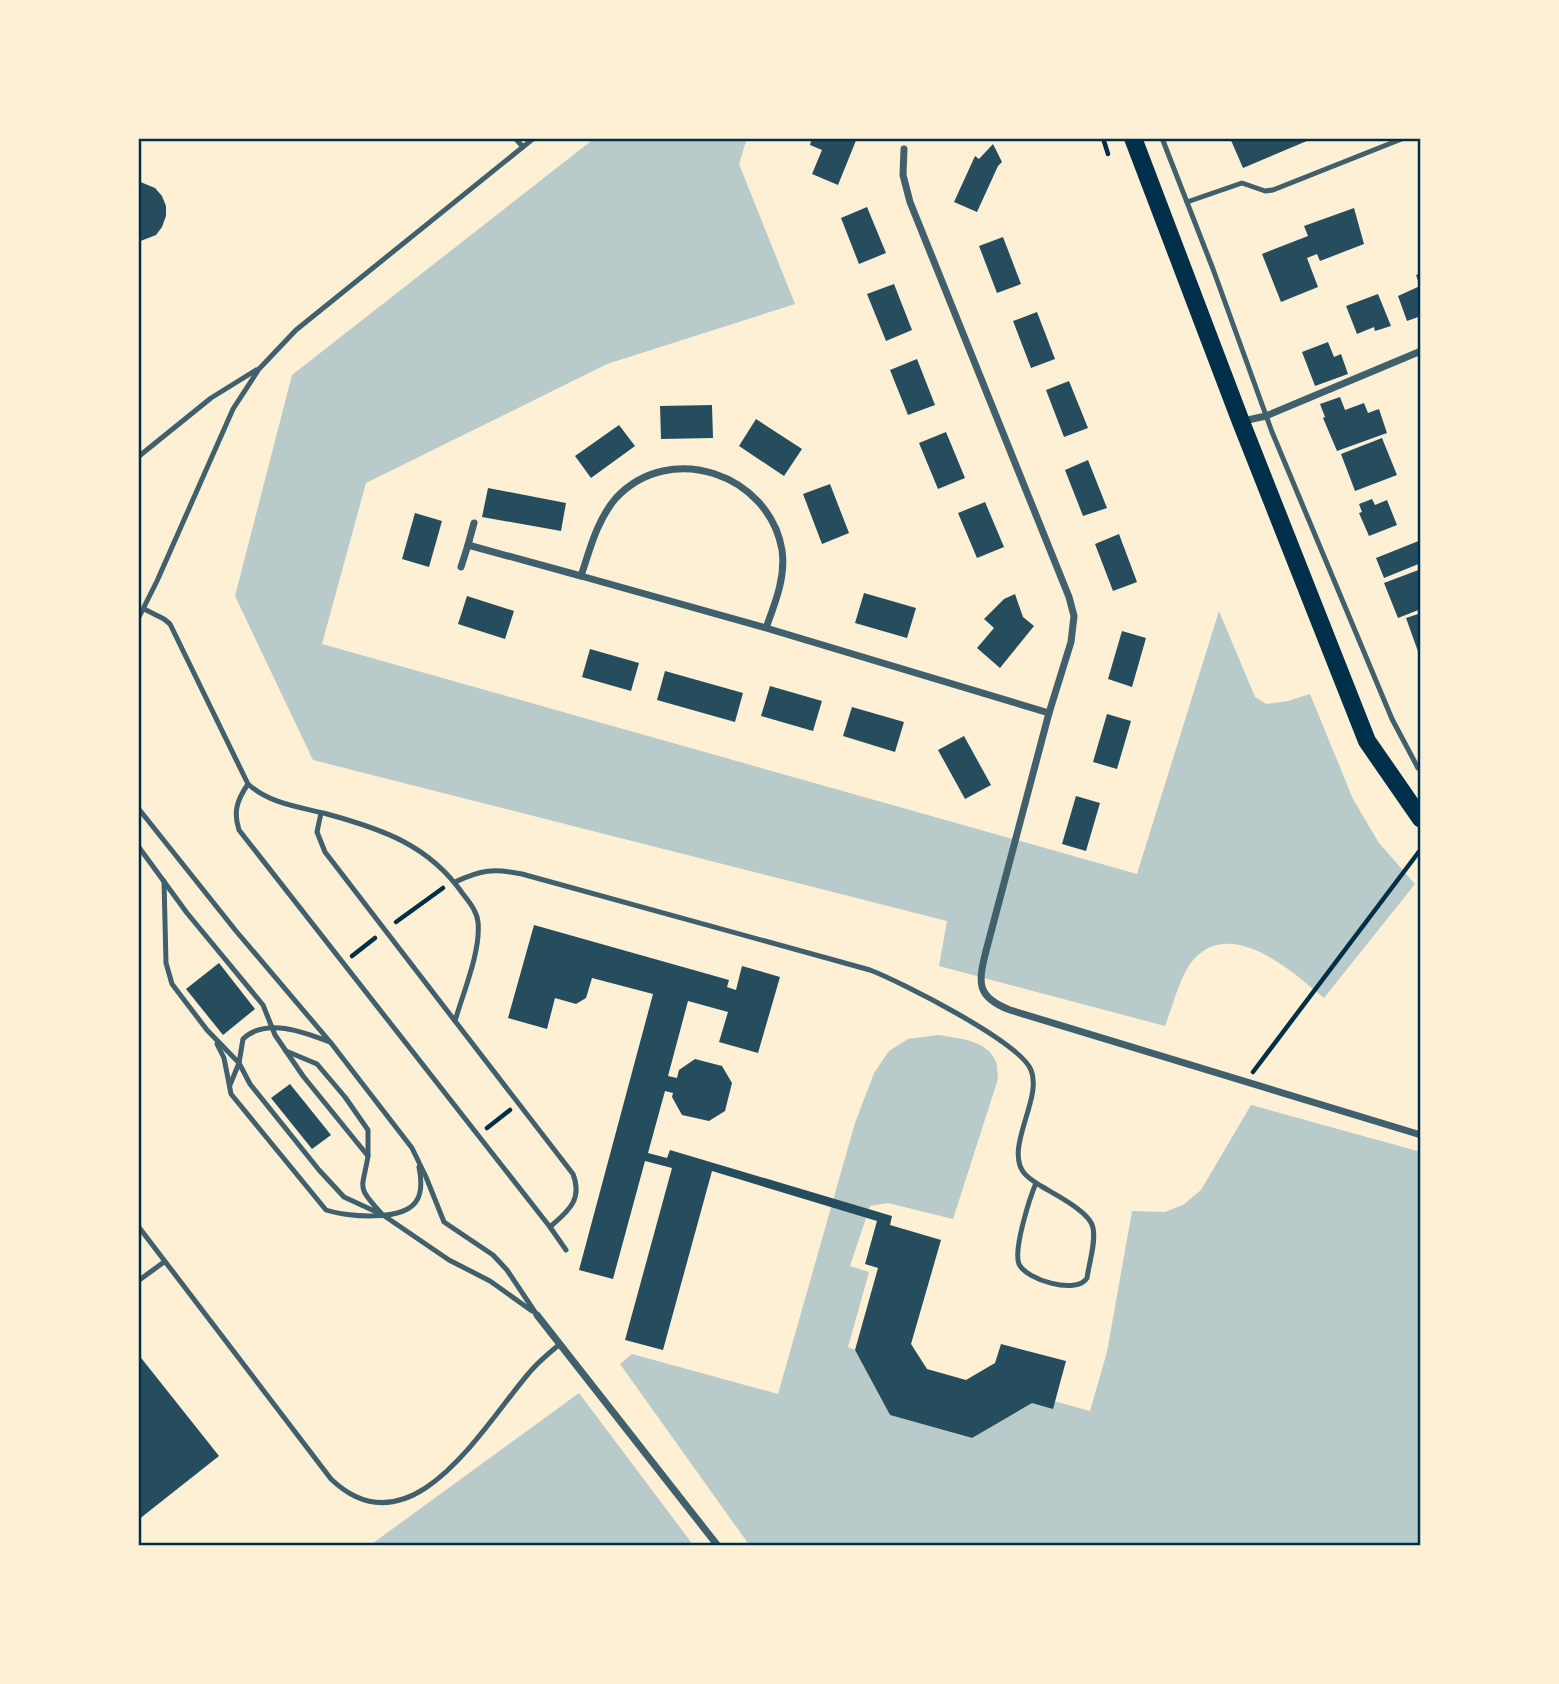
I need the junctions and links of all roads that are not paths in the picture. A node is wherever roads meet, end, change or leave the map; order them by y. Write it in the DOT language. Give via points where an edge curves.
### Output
graph roads {
  1 [pos="515,138"];
  2 [pos="534,138"];
  3 [pos="1133,138"];
  4 [pos="1162,138"];
  5 [pos="1404,138"];
  6 [pos="523,147"];
  7 [pos="904,149"];
  8 [pos="1187,202"];
  9 [pos="1421,351"];
  10 [pos="259,369"];
  11 [pos="1266,416"];
  12 [pos="1241,422"];
  13 [pos="138,457"];
  14 [pos="474,523"];
  15 [pos="468,545"];
  16 [pos="461,567"];
  17 [pos="581,576"];
  18 [pos="144,609"];
  19 [pos="138,619"];
  20 [pos="766,628"];
  21 [pos="1049,713"];
  22 [pos="1418,768"];
  23 [pos="248,784"];
  24 [pos="138,808"];
  25 [pos="321,813"];
  26 [pos="1421,819"];
  27 [pos="138,846"];
  28 [pos="163,881"];
  29 [pos="454,881"];
  30 [pos="455,1021"];
  31 [pos="273,1027"];
  32 [pos="207,1030"];
  33 [pos="331,1043"];
  34 [pos="285,1051"];
  35 [pos="239,1063"];
  36 [pos="229,1088"];
  37 [pos="1421,1135"];
  38 [pos="368,1156"];
  39 [pos="418,1159"];
  40 [pos="1036,1183"];
  41 [pos="383,1215"];
  42 [pos="138,1226"];
  43 [pos="550,1227"];
  44 [pos="566,1250"];
  45 [pos="164,1262"];
  46 [pos="138,1281"];
  47 [pos="537,1315"];
  48 [pos="560,1343"];
  49 [pos="718,1546"];
  1 -- 6 [label="lane"];
  2 -- 6 [label="lane"];
  3 -- 12 [label="main road"];
  4 -- 8 [label="lane"];
  5 -- 8 [label="lane" via="1273,190 1242,183"];
  6 -- 10 [label="lane" via="296,330"];
  7 -- 21 [label="street" via="903,175 910,202 1072,606 1071,642"];
  8 -- 11 [label="lane"];
  9 -- 11 [label="street"];
  10 -- 13 [label="lane" via="211,398"];
  10 -- 18 [label="lane" via="228,419"];
  11 -- 12 [label="street"];
  11 -- 22 [label="lane" via="1392,719"];
  12 -- 26 [label="main road" via="1367,741"];
  14 -- 15 [label="street"];
  15 -- 16 [label="street"];
  15 -- 17 [label="street"];
  17 -- 20 [label="street"];
  17 -- 20 [label="street" via="601,521 633,484 681,468 715,472 757,498 777,530 782,578"];
  18 -- 19 [label="lane"];
  18 -- 23 [label="lane" via="170,624"];
  20 -- 21 [label="street"];
  21 -- 37 [label="street" via="981,971 982,992 988,1000"];
  23 -- 25 [label="lane" via="265,797"];
  23 -- 43 [label="lane" via="236,812 239,830"];
  24 -- 33 [label="lane"];
  25 -- 29 [label="lane" via="389,832"];
  25 -- 30 [label="lane" via="317,832 325,852"];
  27 -- 28 [label="lane"];
  28 -- 31 [label="lane" via="263,1005"];
  28 -- 32 [label="lane" via="167,974"];
  29 -- 30 [label="lane" via="478,923"];
  29 -- 40 [label="lane" via="490,869 522,874 870,970 903,985 1007,1044 1027,1061 1034,1077 1019,1162"];
  30 -- 43 [label="lane" via="563,1159 577,1184 575,1200"];
  31 -- 33 [label="lane"];
  31 -- 34 [label="lane"];
  31 -- 35 [label="lane" via="261,1028 243,1039"];
  32 -- 35 [label="lane"];
  32 -- 36 [label="lane" via="224,1058"];
  33 -- 39 [label="lane"];
  34 -- 38 [label="lane"];
  34 -- 38 [label="lane" via="312,1060 345,1097 368,1130"];
  35 -- 36 [label="lane"];
  35 -- 41 [label="lane" via="250,1084 332,1185 344,1197"];
  36 -- 41 [label="lane" via="326,1210 341,1215"];
  38 -- 41 [label="lane" via="361,1186"];
  39 -- 41 [label="lane" via="418,1199 399,1213"];
  39 -- 47 [label="lane" via="444,1222 493,1255"];
  40 -- 40 [label="lane" via="1089,1218 1094,1227 1084,1284 1076,1287 1034,1277 1019,1264"];
  41 -- 47 [label="lane"];
  42 -- 45 [label="lane"];
  43 -- 44 [label="lane"];
  45 -- 46 [label="lane"];
  45 -- 48 [label="lane" via="331,1479 343,1492 372,1504 399,1502 441,1475"];
  47 -- 48 [label="street"];
  48 -- 49 [label="street"];
}
